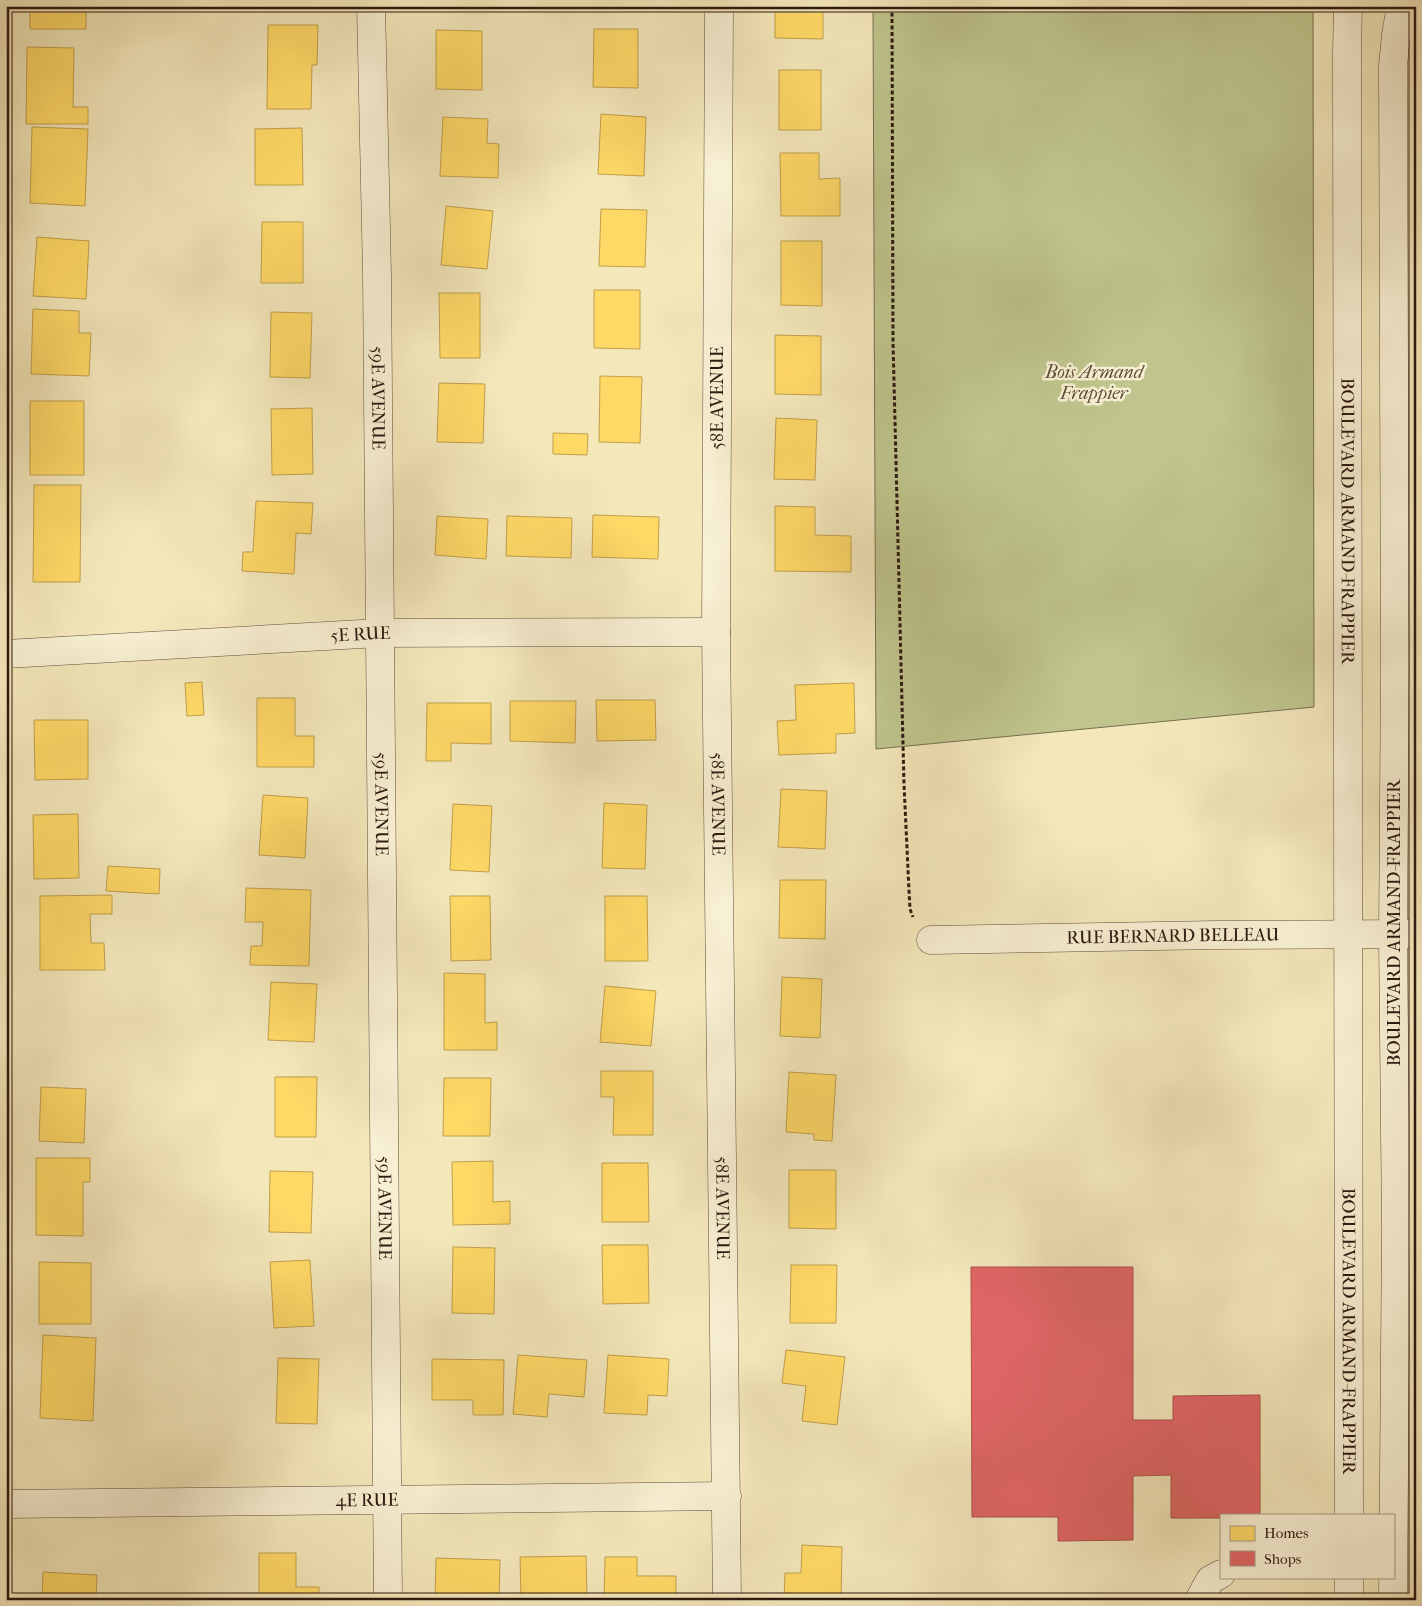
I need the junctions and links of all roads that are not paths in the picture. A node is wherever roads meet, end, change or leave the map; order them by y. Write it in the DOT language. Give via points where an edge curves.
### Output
graph roads {
  1 [pos="371,6"];
  2 [pos="719,6"];
  3 [pos="1348,6"];
  4 [pos="1402,6"];
  5 [pos="716,632"];
  6 [pos="379,633"];
  7 [pos="6,654"];
  8 [pos="1348,935"];
  9 [pos="1404,935"];
  10 [pos="931,940"];
  11 [pos="727,1496"];
  12 [pos="388,1500"];
  13 [pos="6,1504"];
  14 [pos="1349,1514"];
  15 [pos="1394,1551"];
  16 [pos="1220,1575"];
  17 [pos="1349,1578"];
  18 [pos="1393,1578"];
  19 [pos="388,1600"];
  20 [pos="727,1600"];
  21 [pos="1199,1600"];
  22 [pos="1349,1600"];
  23 [pos="1393,1600"];
  1 -- 6 [label="street, 59E AVENUE"];
  2 -- 5 [label="street, 58E AVENUE"];
  3 -- 8 [label="street, BOULEVARD ARMAND-FRAPPIER"];
  4 -- 9 [label="street, BOULEVARD ARMAND-FRAPPIER" via="1393,66 1396,667"];
  5 -- 6 [label="street, 5E RUE"];
  5 -- 11 [label="street, 58E AVENUE"];
  6 -- 7 [label="street, 5E RUE"];
  6 -- 12 [label="street, 59E AVENUE"];
  8 -- 9 [label="street, RUE BERNARD BELLEAU"];
  8 -- 10 [label="street, RUE BERNARD BELLEAU"];
  8 -- 14 [label="street, BOULEVARD ARMAND-FRAPPIER"];
  9 -- 15 [label="street, BOULEVARD ARMAND-FRAPPIER" via="1396,1228"];
  11 -- 12 [label="street, 4E RUE"];
  11 -- 20 [label="street, 58E AVENUE"];
  12 -- 13 [label="street, 4E RUE"];
  12 -- 19 [label="street, 59E AVENUE"];
  16 -- 21 [label="street" via="1210,1580"];
  17 -- 22 [label="street"];
  18 -- 23 [label="street, BOULEVARD ARMAND-FRAPPIER"];
}
